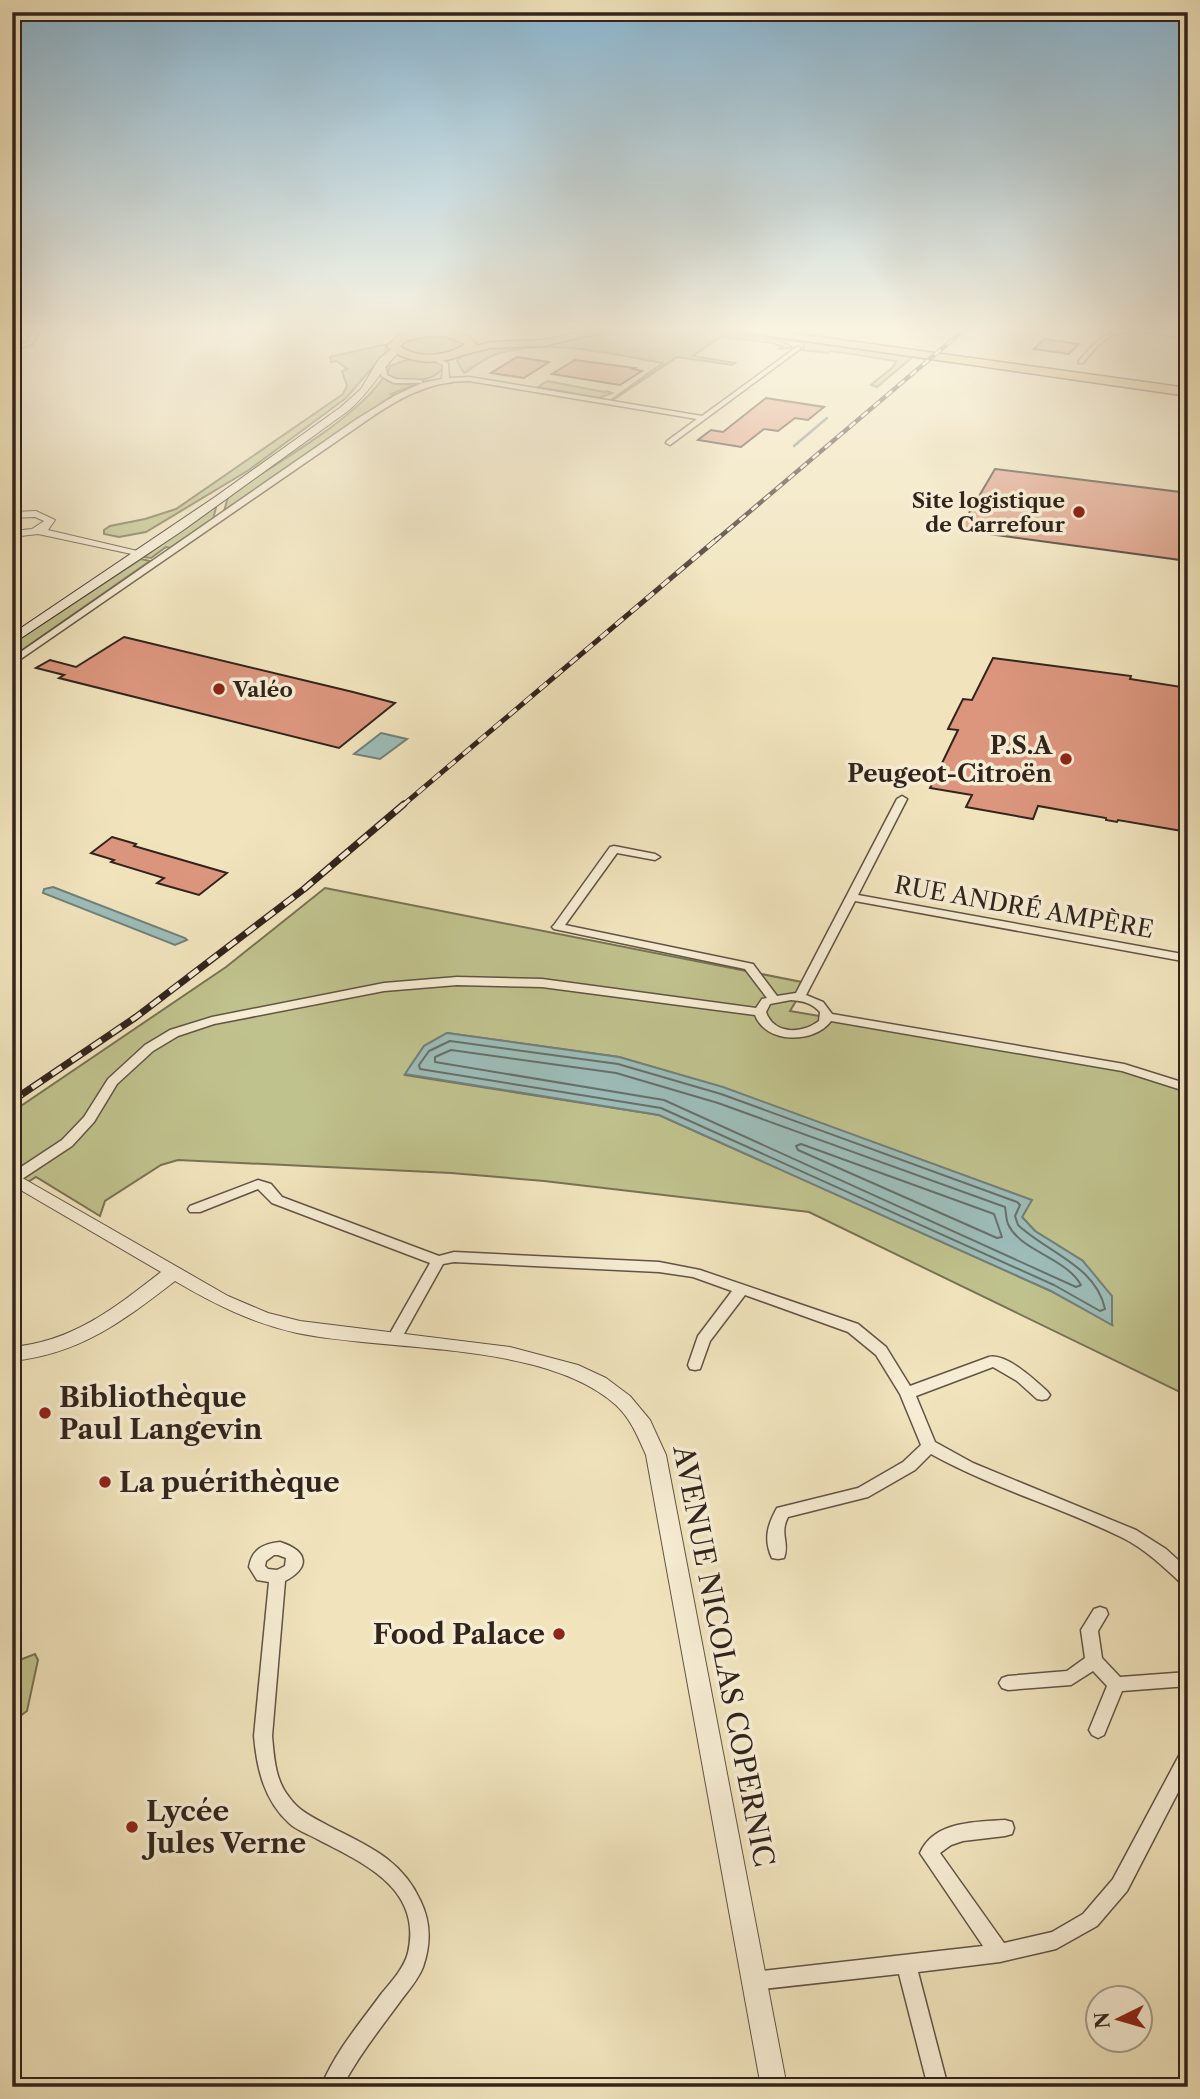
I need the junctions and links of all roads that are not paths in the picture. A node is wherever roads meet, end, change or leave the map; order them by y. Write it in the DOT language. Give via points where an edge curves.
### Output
graph roads {
  1 [pos="317,428"];
  2 [pos="350,428"];
  3 [pos="690,428"];
  4 [pos="670,443"];
  5 [pos="12,515"];
  6 [pos="42,529"];
  7 [pos="12,534"];
  8 [pos="137,550"];
  9 [pos="12,629"];
  10 [pos="12,640"];
  11 [pos="12,662"];
  12 [pos="902,799"];
  13 [pos="655,857"];
  14 [pos="852,897"];
  15 [pos="1188,959"];
  16 [pos="800,996"];
  17 [pos="773,999"];
  18 [pos="760,1012"];
  19 [pos="827,1017"];
  20 [pos="1188,1088"];
  21 [pos="13,1178"];
  22 [pos="195,1209"];
  23 [pos="439,1261"];
  24 [pos="174,1272"];
  25 [pos="741,1290"];
  26 [pos="395,1337"];
  27 [pos="12,1354"];
  28 [pos="695,1365"];
  29 [pos="907,1393"];
  30 [pos="1042,1395"];
  31 [pos="929,1446"];
  32 [pos="778,1553"];
  33 [pos="277,1577"];
  34 [pos="1188,1578"];
  35 [pos="1100,1614"];
  36 [pos="1094,1661"];
  37 [pos="1188,1679"];
  38 [pos="1008,1683"];
  39 [pos="1116,1684"];
  40 [pos="1098,1730"];
  41 [pos="1188,1755"];
  42 [pos="1005,1828"];
  43 [pos="1000,1953"];
  44 [pos="906,1964"];
  45 [pos="754,1981"];
  46 [pos="331,2087"];
  47 [pos="774,2087"];
  48 [pos="938,2087"];
  1 -- 8 [label="main road" via="237,488"];
  2 -- 11 [label="street"];
  3 -- 4 [label="street"];
  5 -- 6 [label="street" via="44,516 50,520"];
  6 -- 7 [label="street"];
  6 -- 8 [label="street"];
  8 -- 9 [label="main road"];
  8 -- 10 [label="main road"];
  12 -- 14 [label="street"];
  13 -- 17 [label="street" via="614,849 558,927 748,965"];
  14 -- 15 [label="street, RUE ANDRÉ AMPÈRE"];
  14 -- 16 [label="street"];
  16 -- 17 [label="street"];
  16 -- 19 [label="street" via="820,1004"];
  17 -- 18 [label="street"];
  18 -- 19 [label="street" via="769,1027 786,1033 814,1031"];
  18 -- 21 [label="street" via="542,983 457,981 384,987 212,1021 174,1033 149,1048 112,1082 68,1143"];
  19 -- 20 [label="street" via="1124,1068"];
  21 -- 24 [label="street, AVENUE NICOLAS COPERNIC"];
  22 -- 23 [label="street" via="258,1184 277,1200"];
  23 -- 25 [label="street" via="454,1257 659,1267 695,1273"];
  23 -- 26 [label="street"];
  24 -- 26 [label="street, AVENUE NICOLAS COPERNIC" via="263,1318 300,1327"];
  24 -- 27 [label="street" via="76,1341 51,1350"];
  25 -- 28 [label="street" via="703,1340"];
  25 -- 29 [label="street" via="853,1328 881,1351"];
  26 -- 45 [label="street, AVENUE NICOLAS COPERNIC" via="557,1363 607,1388 634,1413 649,1436"];
  29 -- 30 [label="street" via="993,1361"];
  29 -- 31 [label="street"];
  31 -- 32 [label="street" via="909,1466 862,1493 783,1512 775,1527"];
  31 -- 34 [label="street" via="1130,1534"];
  33 -- 46 [label="street" via="264,1720 268,1779 297,1819 391,1872 413,1901 419,1925 413,1968 346,2059"];
  35 -- 36 [label="street" via="1090,1630"];
  36 -- 38 [label="street" via="1071,1678"];
  36 -- 39 [label="street"];
  37 -- 39 [label="street"];
  39 -- 40 [label="street"];
  41 -- 43 [label="street" via="1106,1904 1090,1920 1056,1940"];
  42 -- 43 [label="street" via="953,1834 936,1842 929,1853"];
  43 -- 44 [label="street"];
  44 -- 45 [label="street"];
  44 -- 48 [label="street"];
  45 -- 47 [label="street, AVENUE NICOLAS COPERNIC"];
}
